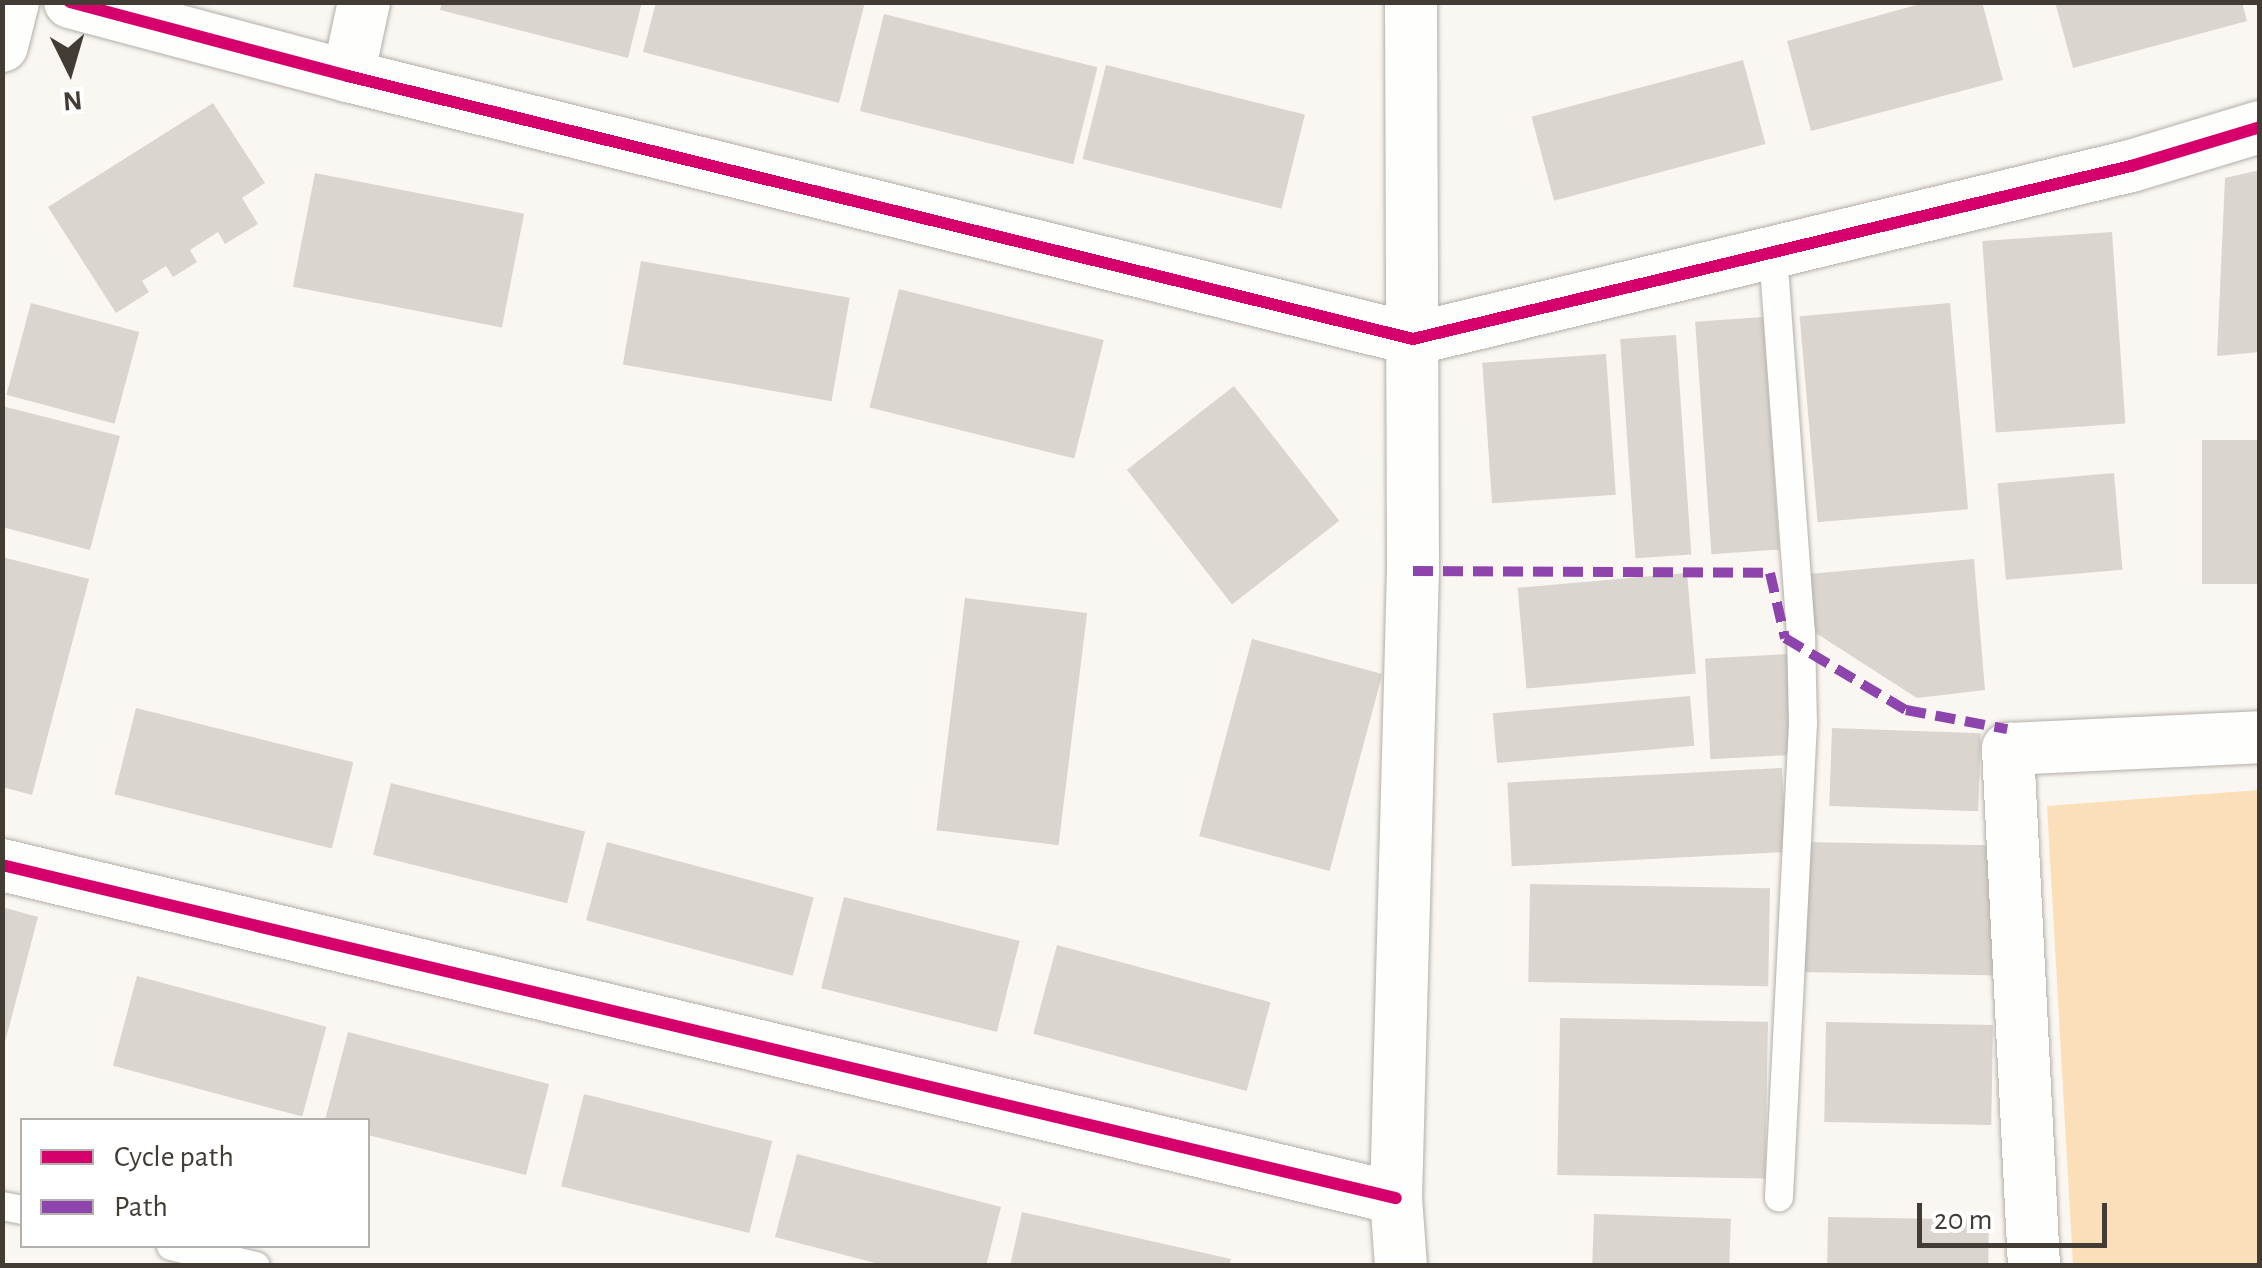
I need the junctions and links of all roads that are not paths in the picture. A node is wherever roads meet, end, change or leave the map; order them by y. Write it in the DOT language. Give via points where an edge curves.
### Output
graph roads {
  1 [pos="13,2"];
  2 [pos="70,2"];
  3 [pos="364,2"];
  4 [pos="1411,2"];
  5 [pos="2,46"];
  6 [pos="348,76"];
  7 [pos="2260,127"];
  8 [pos="1773,252"];
  9 [pos="1413,339"];
  10 [pos="2260,736"];
  11 [pos="2,865"];
  12 [pos="1779,1197"];
  13 [pos="1396,1198"];
  14 [pos="180,1248"];
  15 [pos="256,1266"];
  16 [pos="1401,1266"];
  17 [pos="2034,1266"];
  1 -- 5 [label="street"];
  2 -- 6 [label="street"];
  3 -- 6 [label="street"];
  4 -- 9 [label="street"];
  6 -- 9 [label="street"];
  7 -- 8 [label="street" via="2131,166"];
  8 -- 9 [label="street"];
  8 -- 12 [label="lane" via="1803,723"];
  9 -- 13 [label="street"];
  10 -- 17 [label="street" via="2008,750"];
  11 -- 13 [label="street"];
  13 -- 16 [label="street"];
  14 -- 15 [label="lane"];
}
